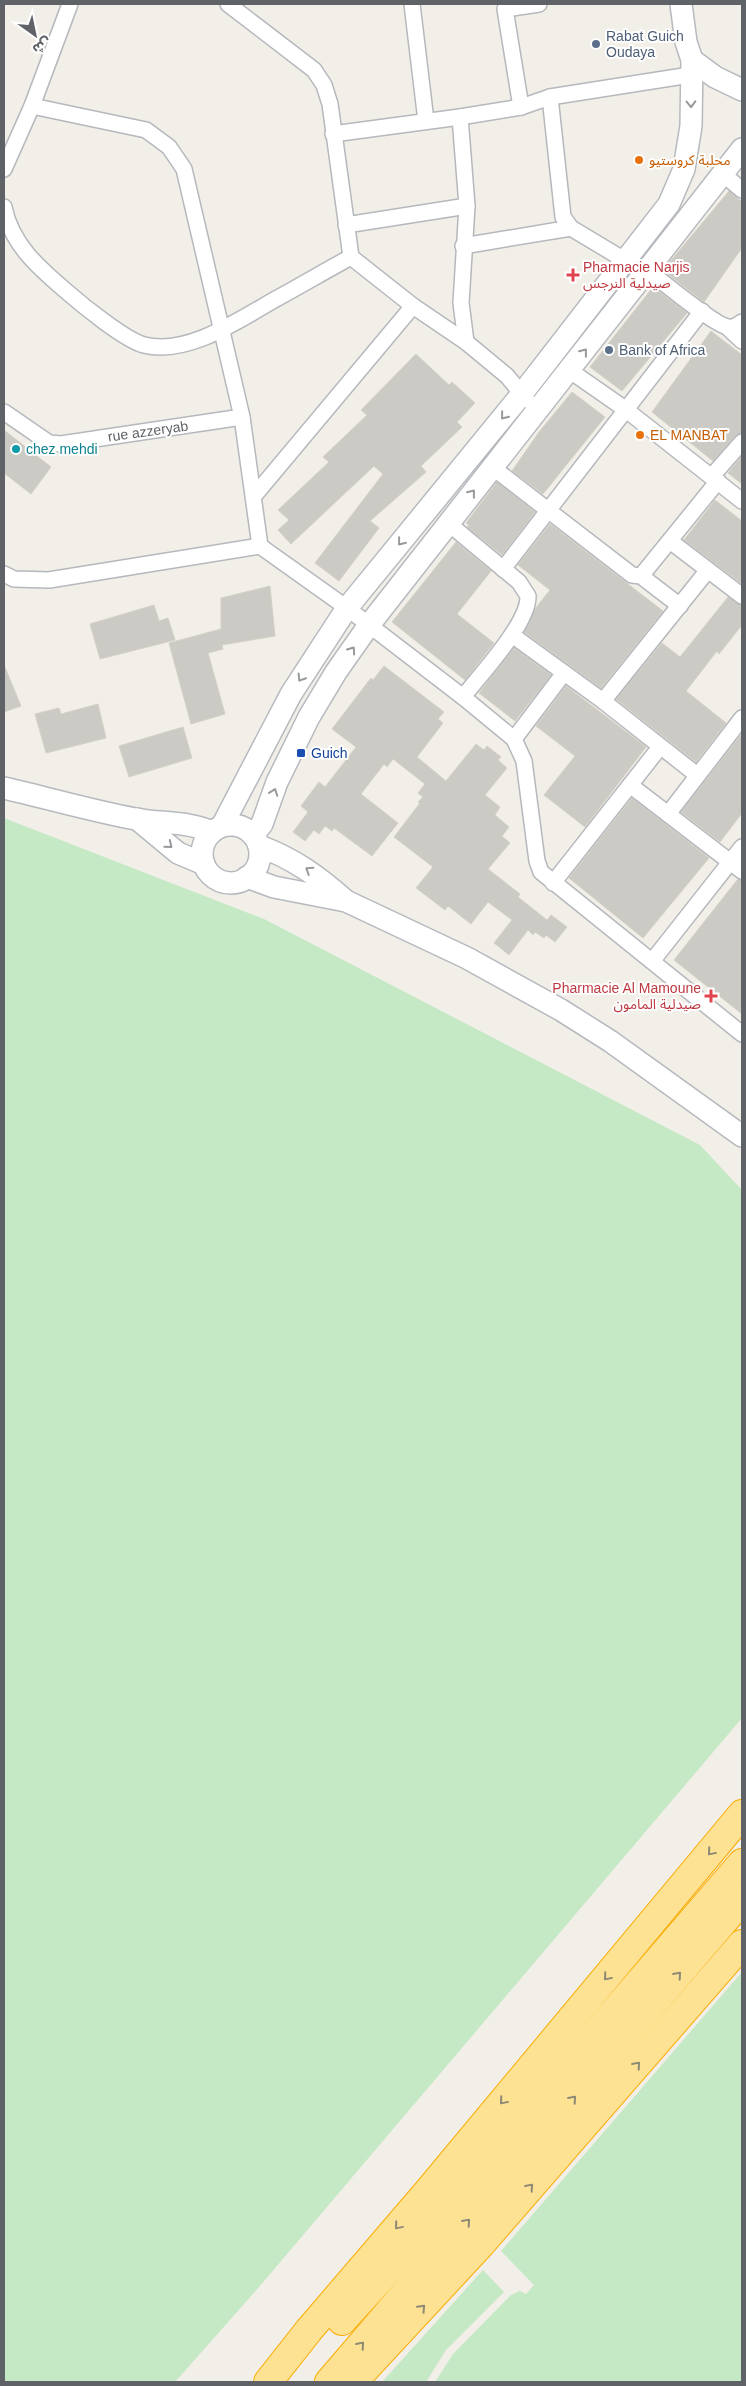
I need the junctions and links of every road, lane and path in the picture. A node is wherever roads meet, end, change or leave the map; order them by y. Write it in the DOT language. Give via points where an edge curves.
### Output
graph roads {
  1 [pos="70,4"];
  2 [pos="412,4"];
  3 [pos="539,4"];
  4 [pos="681,4"];
  5 [pos="234,5"];
  6 [pos="691,68"];
  7 [pos="742,90"];
  8 [pos="550,97"];
  9 [pos="32,106"];
  10 [pos="521,107"];
  11 [pos="460,117"];
  12 [pos="426,121"];
  13 [pos="333,134"];
  14 [pos="742,150"];
  15 [pos="4,169"];
  16 [pos="723,174"];
  17 [pos="742,190"];
  18 [pos="466,206"];
  19 [pos="4,207"];
  20 [pos="346,225"];
  21 [pos="571,228"];
  22 [pos="463,246"];
  23 [pos="351,257"];
  24 [pos="626,261"];
  25 [pos="647,270"];
  26 [pos="413,306"];
  27 [pos="702,311"];
  28 [pos="742,322"];
  29 [pos="727,327"];
  30 [pos="221,330"];
  31 [pos="466,342"];
  32 [pos="742,342"];
  33 [pos="569,370"];
  34 [pos="521,395"];
  35 [pos="624,409"];
  36 [pos="538,410"];
  37 [pos="4,412"];
  38 [pos="242,417"];
  39 [pos="742,442"];
  40 [pos="492,467"];
  41 [pos="715,479"];
  42 [pos="254,496"];
  43 [pos="742,501"];
  44 [pos="550,510"];
  45 [pos="448,523"];
  46 [pos="670,541"];
  47 [pos="260,546"];
  48 [pos="504,568"];
  49 [pos="708,570"];
  50 [pos="4,574"];
  51 [pos="641,576"];
  52 [pos="742,596"];
  53 [pos="680,606"];
  54 [pos="347,608"];
  55 [pos="369,625"];
  56 [pos="512,635"];
  57 [pos="564,673"];
  58 [pos="463,697"];
  59 [pos="603,701"];
  60 [pos="742,718"];
  61 [pos="514,739"];
  62 [pos="660,747"];
  63 [pos="697,775"];
  64 [pos="630,785"];
  65 [pos="4,788"];
  66 [pos="236,798"];
  67 [pos="668,814"];
  68 [pos="137,819"];
  69 [pos="182,824"];
  70 [pos="217,829"];
  71 [pos="256,840"];
  72 [pos="742,846"];
  73 [pos="730,862"];
  74 [pos="204,864"];
  75 [pos="742,872"];
  76 [pos="247,877"];
  77 [pos="552,883"];
  78 [pos="346,901"];
  79 [pos="653,960"];
  80 [pos="742,1034"];
  81 [pos="742,1136"];
  82 [pos="742,1814"];
  83 [pos="742,1863"];
  84 [pos="742,1900"];
  85 [pos="742,1944"];
  86 [pos="268,2382"];
  87 [pos="285,2382"];
  88 [pos="329,2382"];
  89 [pos="353,2382"];
  1 -- 9 [label="street"];
  2 -- 12 [label="street"];
  3 -- 10 [label="street" via="505,9"];
  4 -- 6 [label="street"];
  5 -- 13 [label="street" via="314,70 324,85 330,104"];
  6 -- 7 [label="street"];
  6 -- 8 [label="street"];
  6 -- 24 [label="street, one-way" via="691,126 684,169 669,204"];
  8 -- 10 [label="street"];
  8 -- 21 [label="street" via="561,210"];
  9 -- 15 [label="street"];
  9 -- 30 [label="street" via="146,130 169,147 188,182"];
  10 -- 11 [label="street"];
  11 -- 12 [label="street"];
  11 -- 18 [label="street"];
  12 -- 13 [label="street"];
  13 -- 20 [label="street"];
  14 -- 16 [label="street"];
  16 -- 17 [label="street"];
  16 -- 25 [label="street"];
  18 -- 20 [label="street"];
  18 -- 22 [label="street"];
  19 -- 30 [label="street" via="12,231 35,265 72,297 130,338 142,344 170,347"];
  20 -- 23 [label="street"];
  21 -- 22 [label="street"];
  21 -- 24 [label="street"];
  22 -- 31 [label="street" via="461,303"];
  23 -- 26 [label="street"];
  23 -- 30 [label="street"];
  24 -- 34 [label="street"];
  25 -- 27 [label="street"];
  33 -- 25 [label="street, one-way"];
  26 -- 31 [label="street"];
  26 -- 42 [label="street"];
  27 -- 29 [label="street"];
  27 -- 35 [label="street"];
  28 -- 29 [label="street"];
  29 -- 32 [label="street"];
  30 -- 38 [label="street"];
  31 -- 34 [label="street" via="507,376"];
  33 -- 35 [label="street"];
  33 -- 36 [label="street"];
  34 -- 36 [label="street"];
  34 -- 54 [label="street, one-way"];
  35 -- 41 [label="street"];
  35 -- 44 [label="street"];
  36 -- 40 [label="street"];
  37 -- 38 [label="street, rue azzeryab" via="49,443 62,444"];
  38 -- 42 [label="street"];
  39 -- 41 [label="street"];
  40 -- 44 [label="street"];
  45 -- 40 [label="street, one-way"];
  41 -- 43 [label="street"];
  41 -- 46 [label="street"];
  42 -- 47 [label="street"];
  44 -- 48 [label="street"];
  44 -- 51 [label="street" via="632,575"];
  45 -- 48 [label="street"];
  45 -- 55 [label="street"];
  46 -- 49 [label="street"];
  46 -- 51 [label="street"];
  47 -- 50 [label="street" via="49,580 14,579"];
  47 -- 54 [label="street"];
  48 -- 56 [label="street" via="528,596 525,611"];
  49 -- 52 [label="street"];
  49 -- 53 [label="street"];
  51 -- 53 [label="street"];
  53 -- 59 [label="street"];
  54 -- 55 [label="street"];
  54 -- 66 [label="street, one-way" via="291,694"];
  55 -- 58 [label="street"];
  71 -- 55 [label="street, one-way" via="277,782 309,717"];
  56 -- 57 [label="street"];
  56 -- 58 [label="street"];
  57 -- 59 [label="street"];
  57 -- 61 [label="street"];
  58 -- 61 [label="street"];
  59 -- 62 [label="street"];
  60 -- 63 [label="street"];
  61 -- 77 [label="street" via="524,761 537,861 541,872"];
  62 -- 63 [label="street"];
  62 -- 64 [label="street"];
  63 -- 67 [label="street"];
  64 -- 67 [label="street"];
  64 -- 77 [label="street"];
  65 -- 68 [label="street"];
  66 -- 69 [label="street" via="211,817"];
  66 -- 70 [label="street"];
  67 -- 73 [label="street"];
  68 -- 69 [label="street"];
  68 -- 74 [label="street, one-way" via="178,853"];
  69 -- 70 [label="street"];
  70 -- 71 [label="street" via="242,827"];
  70 -- 74 [label="street" via="207,837 202,850"];
  71 -- 76 [label="street" via="258,861"];
  78 -- 71 [label="street, one-way" via="313,872"];
  72 -- 73 [label="street"];
  73 -- 75 [label="street"];
  73 -- 79 [label="street"];
  74 -- 76 [label="street" via="215,878 223,881 240,881"];
  76 -- 78 [label="street" via="274,887"];
  77 -- 79 [label="street"];
  78 -- 81 [label="street" via="467,958 561,1010 610,1041"];
  79 -- 80 [label="street"];
  82 -- 86 [label="highway, one-way"];
  83 -- 87 [label="highway" via="444,2209"];
  88 -- 84 [label="highway, one-way"];
  89 -- 85 [label="highway, one-way" via="481,2244"];
}
